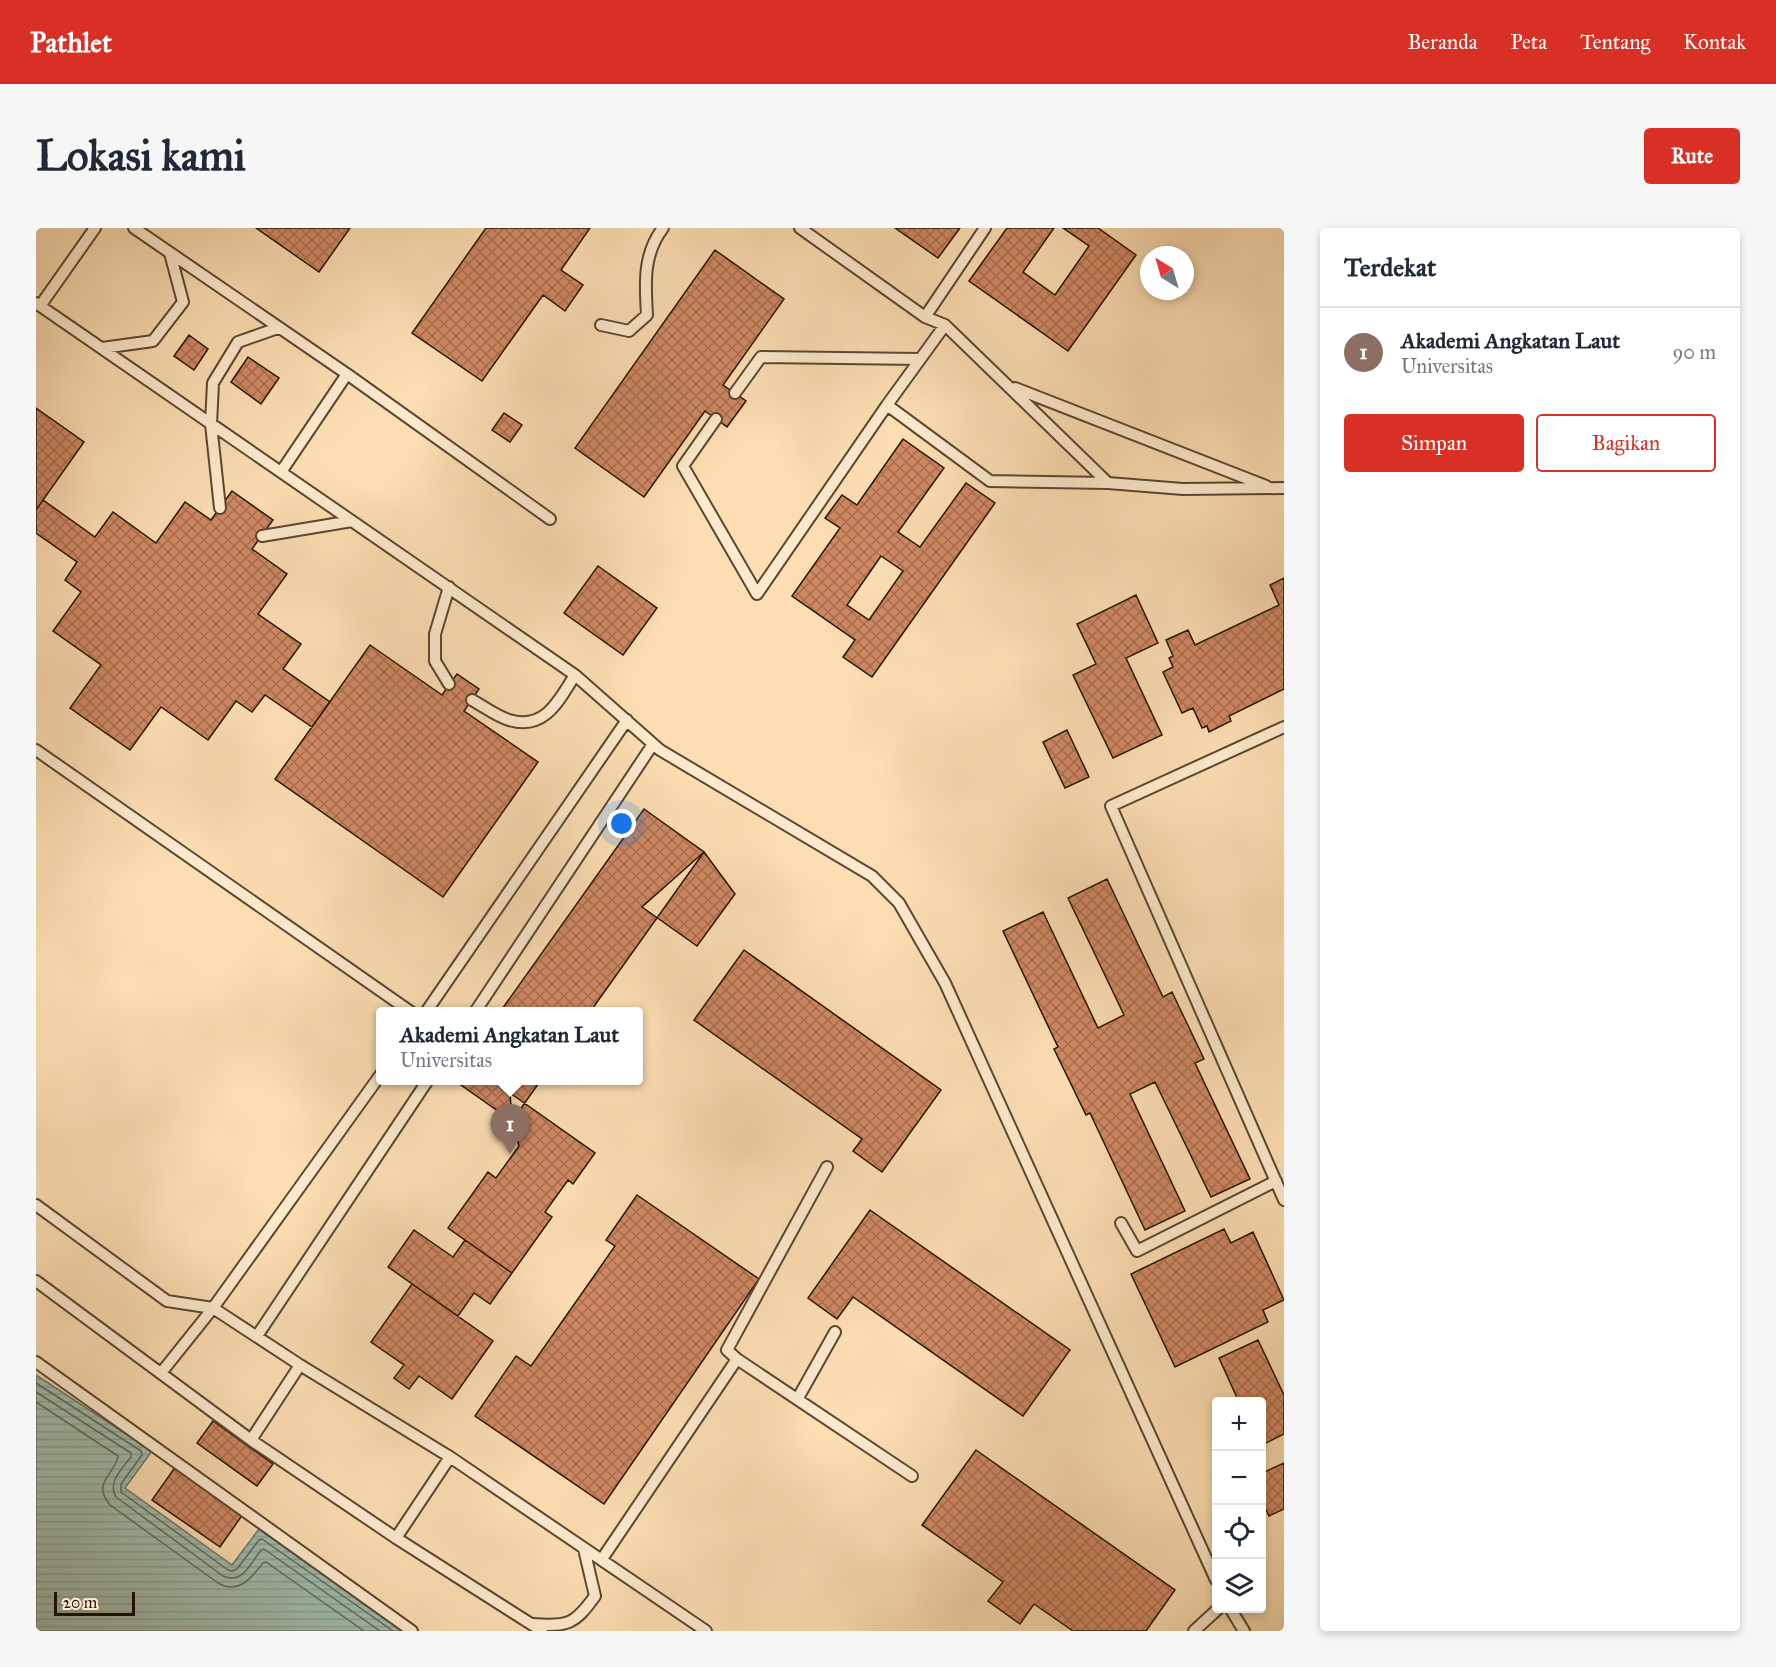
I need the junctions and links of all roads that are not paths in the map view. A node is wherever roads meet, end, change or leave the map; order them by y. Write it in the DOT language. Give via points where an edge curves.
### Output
graph roads {
  1 [pos="95,228"];
  2 [pos="134,228"];
  3 [pos="663,228"];
  4 [pos="800,228"];
  5 [pos="985,228"];
  6 [pos="170,253"];
  7 [pos="38,305"];
  8 [pos="925,317"];
  9 [pos="601,325"];
  10 [pos="945,325"];
  11 [pos="278,328"];
  12 [pos="102,348"];
  13 [pos="920,359"];
  14 [pos="347,374"];
  15 [pos="1009,386"];
  16 [pos="735,393"];
  17 [pos="887,405"];
  18 [pos="716,419"];
  19 [pos="211,424"];
  20 [pos="281,472"];
  21 [pos="1108,483"];
  22 [pos="1271,488"];
  23 [pos="1284,488"];
  24 [pos="220,508"];
  25 [pos="550,519"];
  26 [pos="352,521"];
  27 [pos="262,536"];
  28 [pos="448,587"];
  29 [pos="575,675"];
  30 [pos="449,684"];
  31 [pos="472,700"];
  32 [pos="627,720"];
  33 [pos="1284,727"];
  34 [pos="653,744"];
  35 [pos="36,750"];
  36 [pos="405,1007"];
  37 [pos="429,1007"];
  38 [pos="478,1007"];
  39 [pos="376,1081"];
  40 [pos="425,1085"];
  41 [pos="827,1167"];
  42 [pos="1276,1181"];
  43 [pos="1284,1200"];
  44 [pos="36,1205"];
  45 [pos="1121,1223"];
  46 [pos="36,1281"];
  47 [pos="213,1308"];
  48 [pos="835,1332"];
  49 [pos="257,1336"];
  50 [pos="737,1359"];
  51 [pos="36,1362"];
  52 [pos="300,1365"];
  53 [pos="161,1373"];
  54 [pos="798,1398"];
  55 [pos="251,1440"];
  56 [pos="450,1457"];
  57 [pos="912,1476"];
  58 [pos="396,1538"];
  59 [pos="584,1549"];
  60 [pos="602,1559"];
  61 [pos="1212,1571"];
  62 [pos="1214,1613"];
  63 [pos="1233,1613"];
  64 [pos="537,1628"];
  65 [pos="412,1631"];
  66 [pos="706,1631"];
  67 [pos="1194,1631"];
  68 [pos="1244,1631"];
  1 -- 7 [label="lane"];
  2 -- 6 [label="lane"];
  3 -- 9 [label="lane" via="655,238 645,273 647,315 629,331"];
  4 -- 8 [label="lane"];
  5 -- 8 [label="lane"];
  6 -- 11 [label="lane"];
  6 -- 12 [label="lane" via="183,302 153,341"];
  7 -- 12 [label="lane"];
  8 -- 10 [label="lane"];
  10 -- 13 [label="lane"];
  10 -- 15 [label="lane"];
  11 -- 14 [label="lane"];
  11 -- 19 [label="lane" via="238,342 213,383"];
  12 -- 19 [label="lane"];
  13 -- 16 [label="lane" via="761,357"];
  13 -- 17 [label="lane"];
  14 -- 20 [label="lane"];
  14 -- 25 [label="lane"];
  15 -- 21 [label="lane"];
  15 -- 22 [label="lane"];
  17 -- 18 [label="lane" via="758,594 683,466"];
  17 -- 21 [label="lane" via="990,481"];
  19 -- 20 [label="lane"];
  19 -- 24 [label="lane"];
  20 -- 26 [label="lane"];
  21 -- 22 [label="lane" via="1183,489"];
  22 -- 23 [label="lane"];
  26 -- 27 [label="lane"];
  26 -- 28 [label="lane"];
  28 -- 29 [label="lane"];
  28 -- 30 [label="lane" via="435,634 435,661"];
  29 -- 31 [label="lane" via="555,707 536,721 509,720"];
  29 -- 32 [label="lane"];
  32 -- 34 [label="lane"];
  32 -- 37 [label="lane"];
  33 -- 42 [label="lane" via="1111,806"];
  34 -- 38 [label="lane"];
  34 -- 61 [label="lane" via="872,876 899,903 945,983"];
  35 -- 36 [label="lane"];
  39 -- 47 [label="lane"];
  40 -- 49 [label="lane"];
  41 -- 50 [label="lane" via="727,1350"];
  42 -- 43 [label="lane"];
  42 -- 45 [label="lane" via="1137,1251"];
  44 -- 47 [label="lane" via="167,1300"];
  46 -- 53 [label="lane"];
  47 -- 49 [label="lane"];
  47 -- 53 [label="lane"];
  48 -- 54 [label="lane"];
  49 -- 52 [label="lane"];
  50 -- 54 [label="lane"];
  50 -- 60 [label="lane"];
  51 -- 65 [label="lane"];
  52 -- 55 [label="lane"];
  52 -- 56 [label="lane"];
  53 -- 55 [label="lane"];
  54 -- 57 [label="lane"];
  55 -- 58 [label="lane"];
  56 -- 58 [label="lane"];
  56 -- 59 [label="lane"];
  58 -- 64 [label="lane"];
  59 -- 60 [label="lane"];
  59 -- 64 [label="lane" via="595,1596 583,1614 560,1626"];
  60 -- 66 [label="lane"];
  62 -- 67 [label="lane"];
  63 -- 68 [label="lane"];
}
